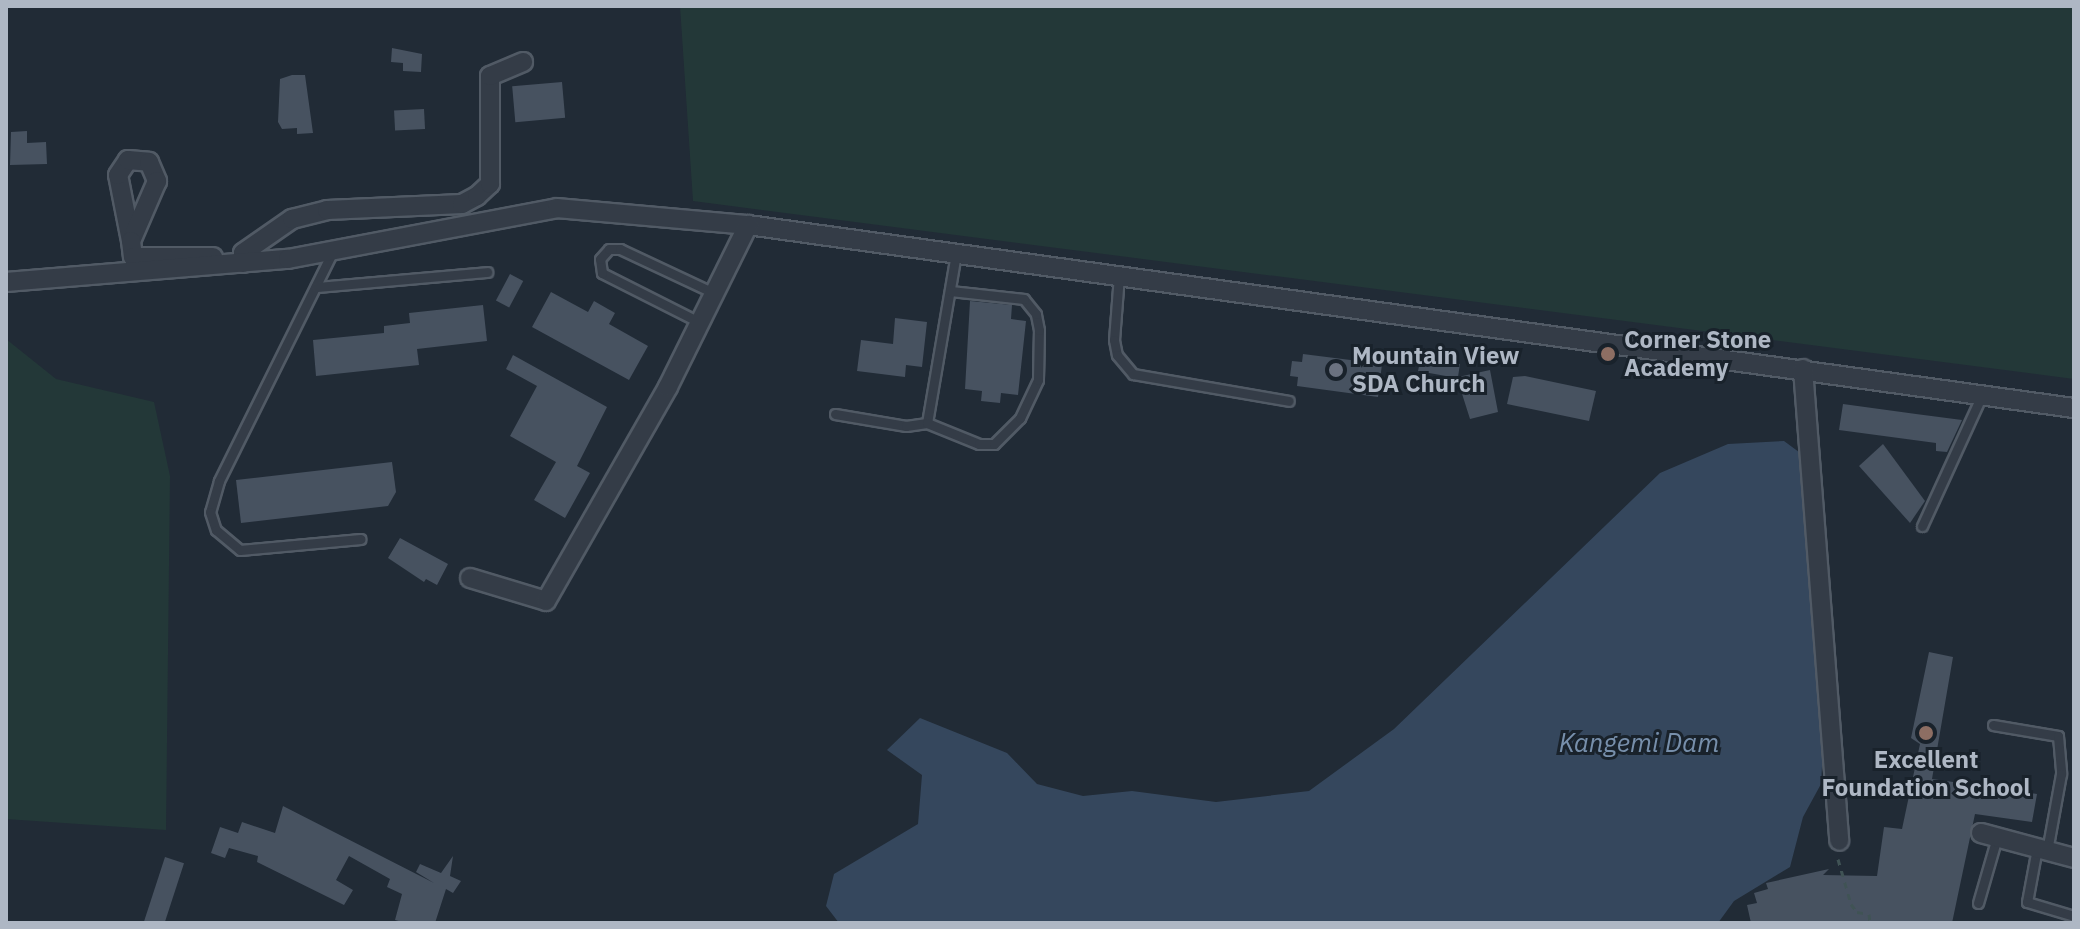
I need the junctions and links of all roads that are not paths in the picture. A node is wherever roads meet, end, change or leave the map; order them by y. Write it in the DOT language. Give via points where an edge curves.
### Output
graph roads {
  1 [pos="523,62"];
  2 [pos="748,225"];
  3 [pos="131,241"];
  4 [pos="333,251"];
  5 [pos="956,253"];
  6 [pos="243,258"];
  7 [pos="487,272"];
  8 [pos="1119,275"];
  9 [pos="6,282"];
  10 [pos="316,287"];
  11 [pos="950,291"];
  12 [pos="716,294"];
  13 [pos="701,323"];
  14 [pos="1803,369"];
  15 [pos="1982,395"];
  16 [pos="1289,401"];
  17 [pos="2074,408"];
  18 [pos="835,414"];
  19 [pos="927,423"];
  20 [pos="1922,526"];
  21 [pos="360,539"];
  22 [pos="470,578"];
  23 [pos="1993,725"];
  24 [pos="1989,835"];
  25 [pos="1839,841"];
  26 [pos="2042,849"];
  27 [pos="2074,858"];
  28 [pos="1978,903"];
  29 [pos="2074,916"];
  1 -- 6 [label="street" via="490,76 490,184 477,196 462,204 292,219"];
  2 -- 4 [label="street" via="557,208"];
  2 -- 5 [label="street"];
  2 -- 12 [label="street"];
  3 -- 6 [label="street" via="133,257"];
  4 -- 6 [label="street"];
  4 -- 10 [label="lane"];
  5 -- 8 [label="street"];
  5 -- 11 [label="lane"];
  6 -- 9 [label="street"];
  7 -- 10 [label="lane"];
  8 -- 14 [label="street"];
  8 -- 16 [label="lane" via="1114,340 1117,355 1133,374"];
  10 -- 21 [label="lane" via="219,481 210,512 216,530 240,550"];
  11 -- 19 [label="lane"];
  11 -- 19 [label="lane" via="1024,299 1036,314 1039,330 1038,380 1020,418 994,444 979,444"];
  12 -- 13 [label="street"];
  12 -- 13 [label="lane" via="620,249 609,249 600,259 602,273"];
  13 -- 22 [label="street" via="546,601"];
  14 -- 15 [label="street"];
  14 -- 25 [label="street"];
  15 -- 17 [label="street"];
  15 -- 20 [label="lane"];
  18 -- 19 [label="lane" via="906,426"];
  23 -- 26 [label="lane" via="2058,736 2061,774"];
  24 -- 26 [label="street"];
  24 -- 28 [label="lane"];
  26 -- 27 [label="street"];
  26 -- 29 [label="lane" via="2027,902"];
}
